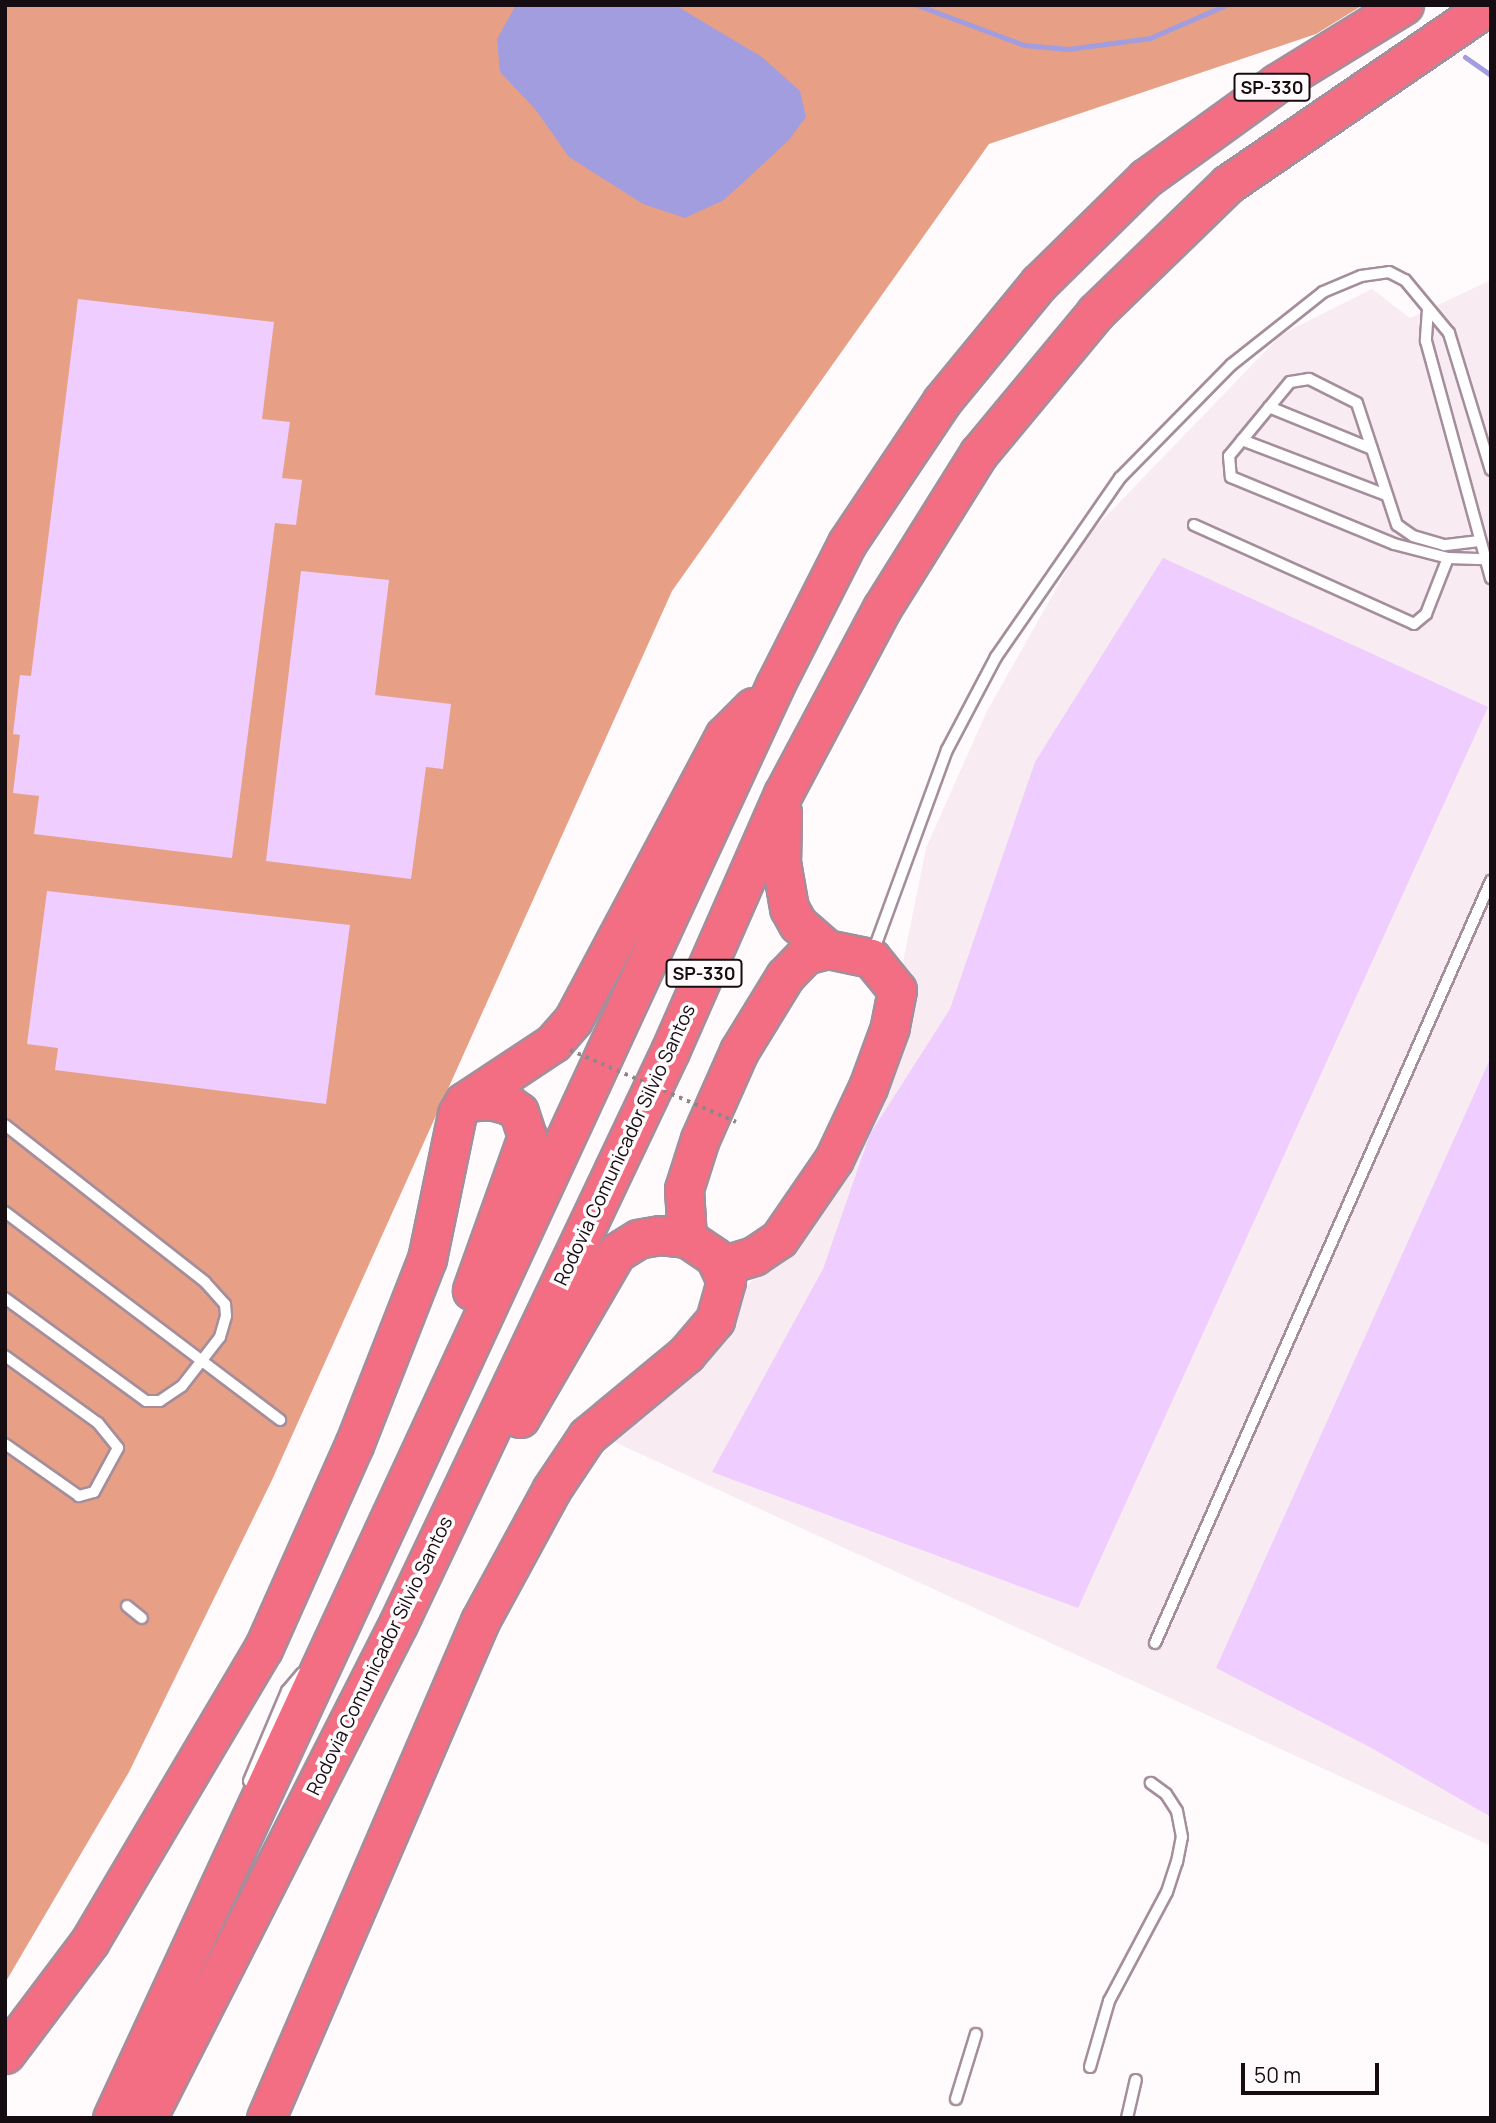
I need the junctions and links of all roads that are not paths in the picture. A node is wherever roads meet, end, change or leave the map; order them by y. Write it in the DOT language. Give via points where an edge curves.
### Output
graph roads {
  1 [pos="1404,5"];
  2 [pos="1489,5"];
  3 [pos="1428,309"];
  4 [pos="1269,407"];
  5 [pos="1242,440"];
  6 [pos="1372,449"];
  7 [pos="1491,470"];
  8 [pos="1386,495"];
  9 [pos="1194,525"];
  10 [pos="1479,541"];
  11 [pos="1448,558"];
  12 [pos="1485,559"];
  13 [pos="1491,578"];
  14 [pos="775,685"];
  15 [pos="783,794"];
  16 [pos="1490,885"];
  17 [pos="827,949"];
  18 [pos="871,958"];
  19 [pos="464,1102"];
  20 [pos="5,1125"];
  21 [pos="5,1212"];
  22 [pos="687,1238"];
  23 [pos="722,1266"];
  24 [pos="5,1298"];
  25 [pos="5,1356"];
  26 [pos="201,1360"];
  27 [pos="280,1420"];
  28 [pos="427,1438"];
  29 [pos="5,1444"];
  30 [pos="127,1606"];
  31 [pos="142,1618"];
  32 [pos="398,1625"];
  33 [pos="1155,1643"];
  34 [pos="1151,1783"];
  35 [pos="976,2034"];
  36 [pos="5,2054"];
  37 [pos="1090,2067"];
  38 [pos="1136,2080"];
  39 [pos="956,2099"];
  40 [pos="112,2118"];
  41 [pos="147,2118"];
  42 [pos="266,2118"];
  43 [pos="1127,2118"];
  1 -- 14 [label="highway, SP-330" via="1277,83 1146,178 1039,284 887,478"];
  2 -- 15 [label="highway, Rodovia Comunicador Silvio Santos / SP-330" via="1228,184 1096,312 979,453 882,608"];
  3 -- 7 [label="lane" via="1449,333"];
  3 -- 10 [label="lane" via="1426,341"];
  3 -- 18 [label="lane" via="1405,280 1389,272 1361,276 1323,292 1231,365 1120,478 996,657 947,750 888,901"];
  4 -- 5 [label="lane"];
  4 -- 6 [label="lane"];
  4 -- 6 [label="lane" via="1290,382 1309,379 1357,403"];
  5 -- 8 [label="lane"];
  5 -- 11 [label="lane" via="1229,456 1231,477 1394,544"];
  6 -- 8 [label="lane"];
  8 -- 10 [label="lane" via="1397,525 1413,536 1444,545"];
  9 -- 11 [label="lane" via="1414,624 1426,614"];
  10 -- 12 [label="lane"];
  11 -- 12 [label="lane"];
  12 -- 13 [label="lane"];
  14 -- 19 [label="highway" via="724,736 573,1020 553,1043"];
  14 -- 28 [label="highway, SP-330"];
  15 -- 17 [label="highway" via="783,890 798,924"];
  15 -- 32 [label="highway, Rodovia Comunicador Silvio Santos / SP-330" via="670,1051"];
  16 -- 33 [label="lane"];
  17 -- 18 [label="highway"];
  17 -- 22 [label="highway" via="805,955 785,976 739,1051 687,1177"];
  18 -- 23 [label="highway" via="897,990 890,1027 868,1087 834,1159 779,1239 754,1256"];
  19 -- 28 [label="highway" via="490,1100 509,1105 519,1112 527,1136 459,1326"];
  19 -- 36 [label="highway" via="452,1126 427,1259 354,1445 263,1649 90,1941"];
  20 -- 26 [label="lane" via="220,1297 226,1316 220,1337"];
  21 -- 26 [label="lane"];
  22 -- 23 [label="highway"];
  22 -- 32 [label="highway" via="660,1235 638,1239 616,1254 602,1272"];
  23 -- 42 [label="highway" via="726,1281 715,1320 686,1354 587,1436 551,1490 486,1610"];
  24 -- 26 [label="lane" via="146,1401 160,1401 182,1386"];
  25 -- 29 [label="lane" via="98,1423 118,1448 114,1463 94,1492 79,1496"];
  26 -- 27 [label="lane"];
  28 -- 40 [label="highway, SP-330"];
  30 -- 31 [label="lane"];
  32 -- 41 [label="highway, Rodovia Comunicador Silvio Santos / SP-330"];
  34 -- 37 [label="lane" via="1166,1794 1177,1811 1182,1837 1177,1862 1167,1892 1109,2001"];
  35 -- 39 [label="lane"];
  38 -- 43 [label="lane"];
}
